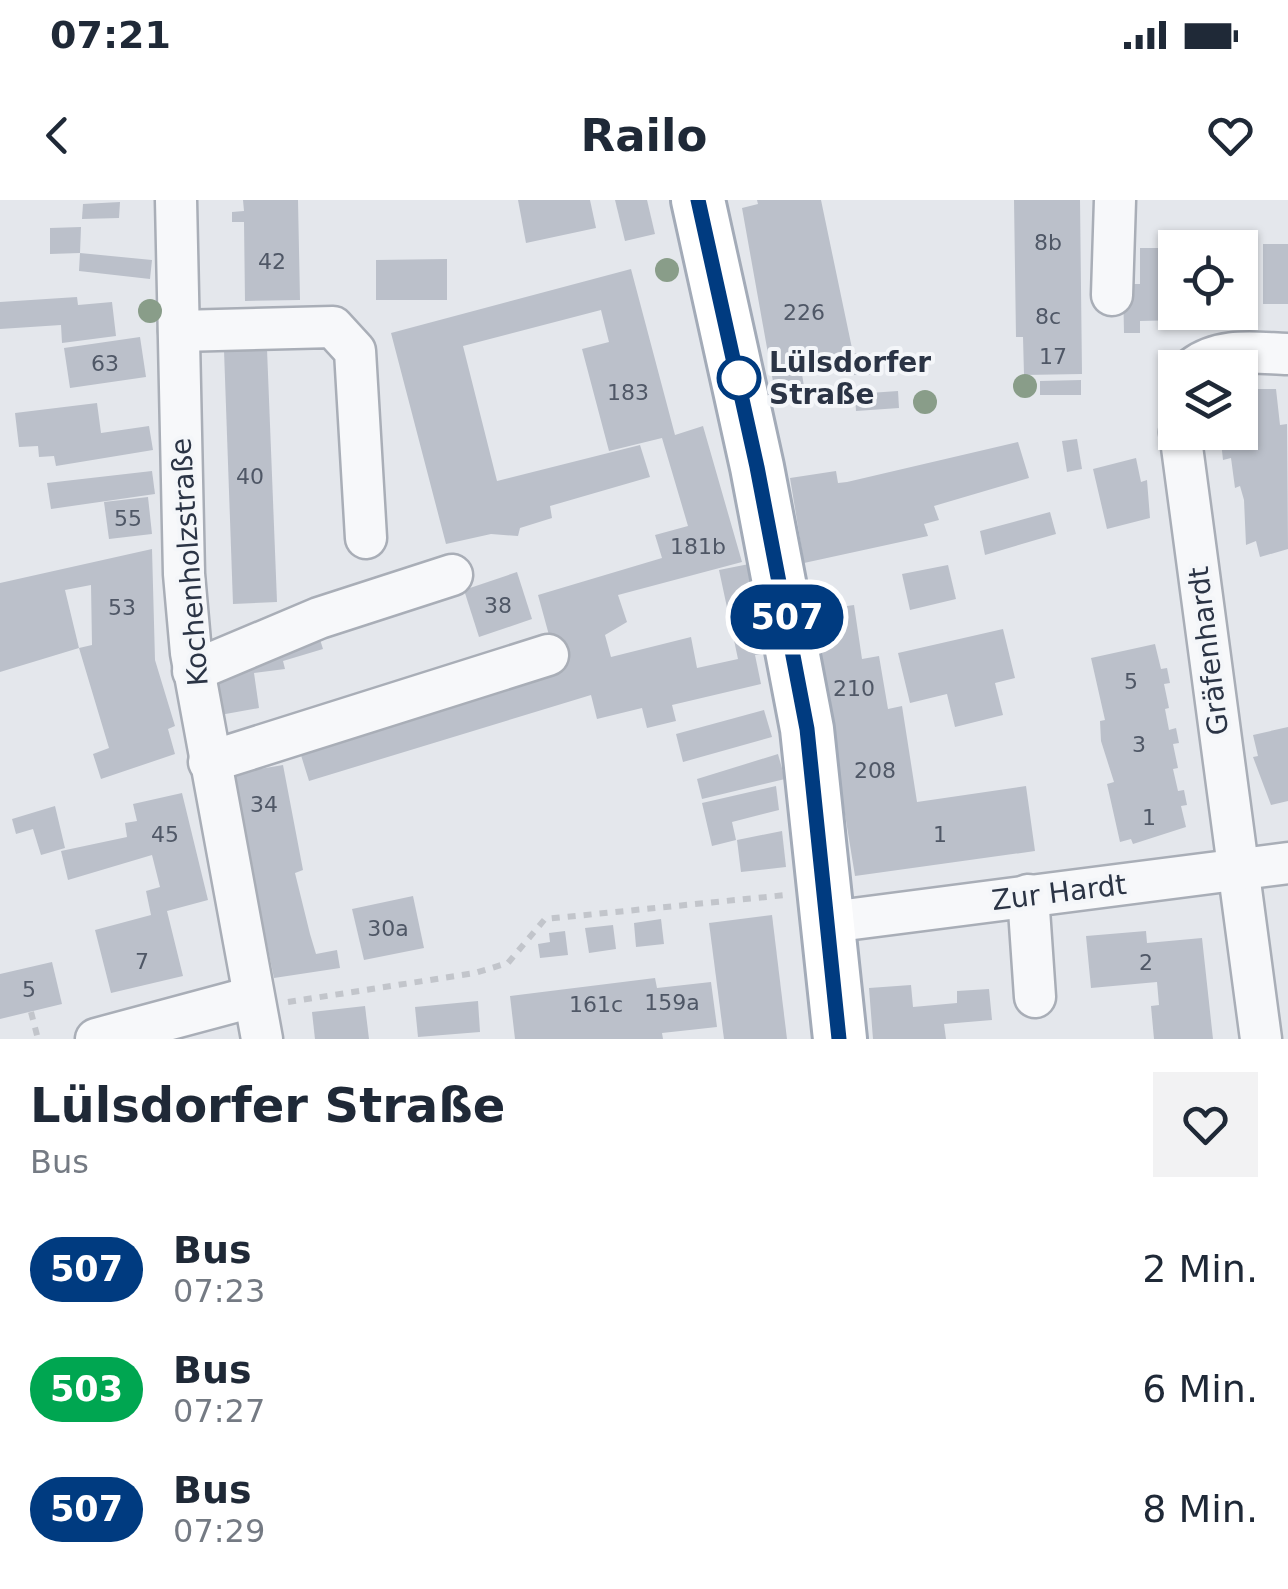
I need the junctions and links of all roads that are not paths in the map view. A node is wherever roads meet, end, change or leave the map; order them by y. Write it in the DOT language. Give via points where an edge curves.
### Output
graph roads {
  1 [pos="176,200"];
  2 [pos="698,200"];
  3 [pos="1115,200"];
  4 [pos="1112,295"];
  5 [pos="178,331"];
  6 [pos="1258,354"];
  7 [pos="1288,354"];
  8 [pos="1182,450"];
  9 [pos="366,538"];
  10 [pos="452,575"];
  11 [pos="312,596"];
  12 [pos="548,655"];
  13 [pos="192,662"];
  14 [pos="208,762"];
  15 [pos="1288,863"];
  16 [pos="1239,868"];
  17 [pos="1028,896"];
  18 [pos="828,907"];
  19 [pos="252,997"];
  20 [pos="1036,997"];
  21 [pos="96,1039"];
  22 [pos="262,1039"];
  23 [pos="840,1039"];
  24 [pos="1261,1039"];
  1 -- 5 [label="street, Kochenholzstraße"];
  2 -- 18 [label="main road" via="791,638"];
  3 -- 4 [label="street"];
  5 -- 9 [label="street" via="333,327 344,337 355,351"];
  5 -- 13 [label="street, Kochenholzstraße"];
  6 -- 7 [label="street"];
  8 -- 16 [label="street, Gräfenhardt"];
  10 -- 13 [label="street"];
  11 -- 13 [label="street" via="303,610"];
  12 -- 14 [label="street"];
  13 -- 14 [label="street, Kochenholzstraße"];
  14 -- 19 [label="street, Kochenholzstraße"];
  15 -- 16 [label="street, Zur Hardt"];
  16 -- 17 [label="street, Zur Hardt"];
  16 -- 24 [label="street, Gräfenhardt"];
  17 -- 18 [label="street, Zur Hardt"];
  17 -- 20 [label="street"];
  18 -- 23 [label="main road"];
  19 -- 21 [label="street"];
  19 -- 22 [label="street, Kochenholzstraße"];
}
